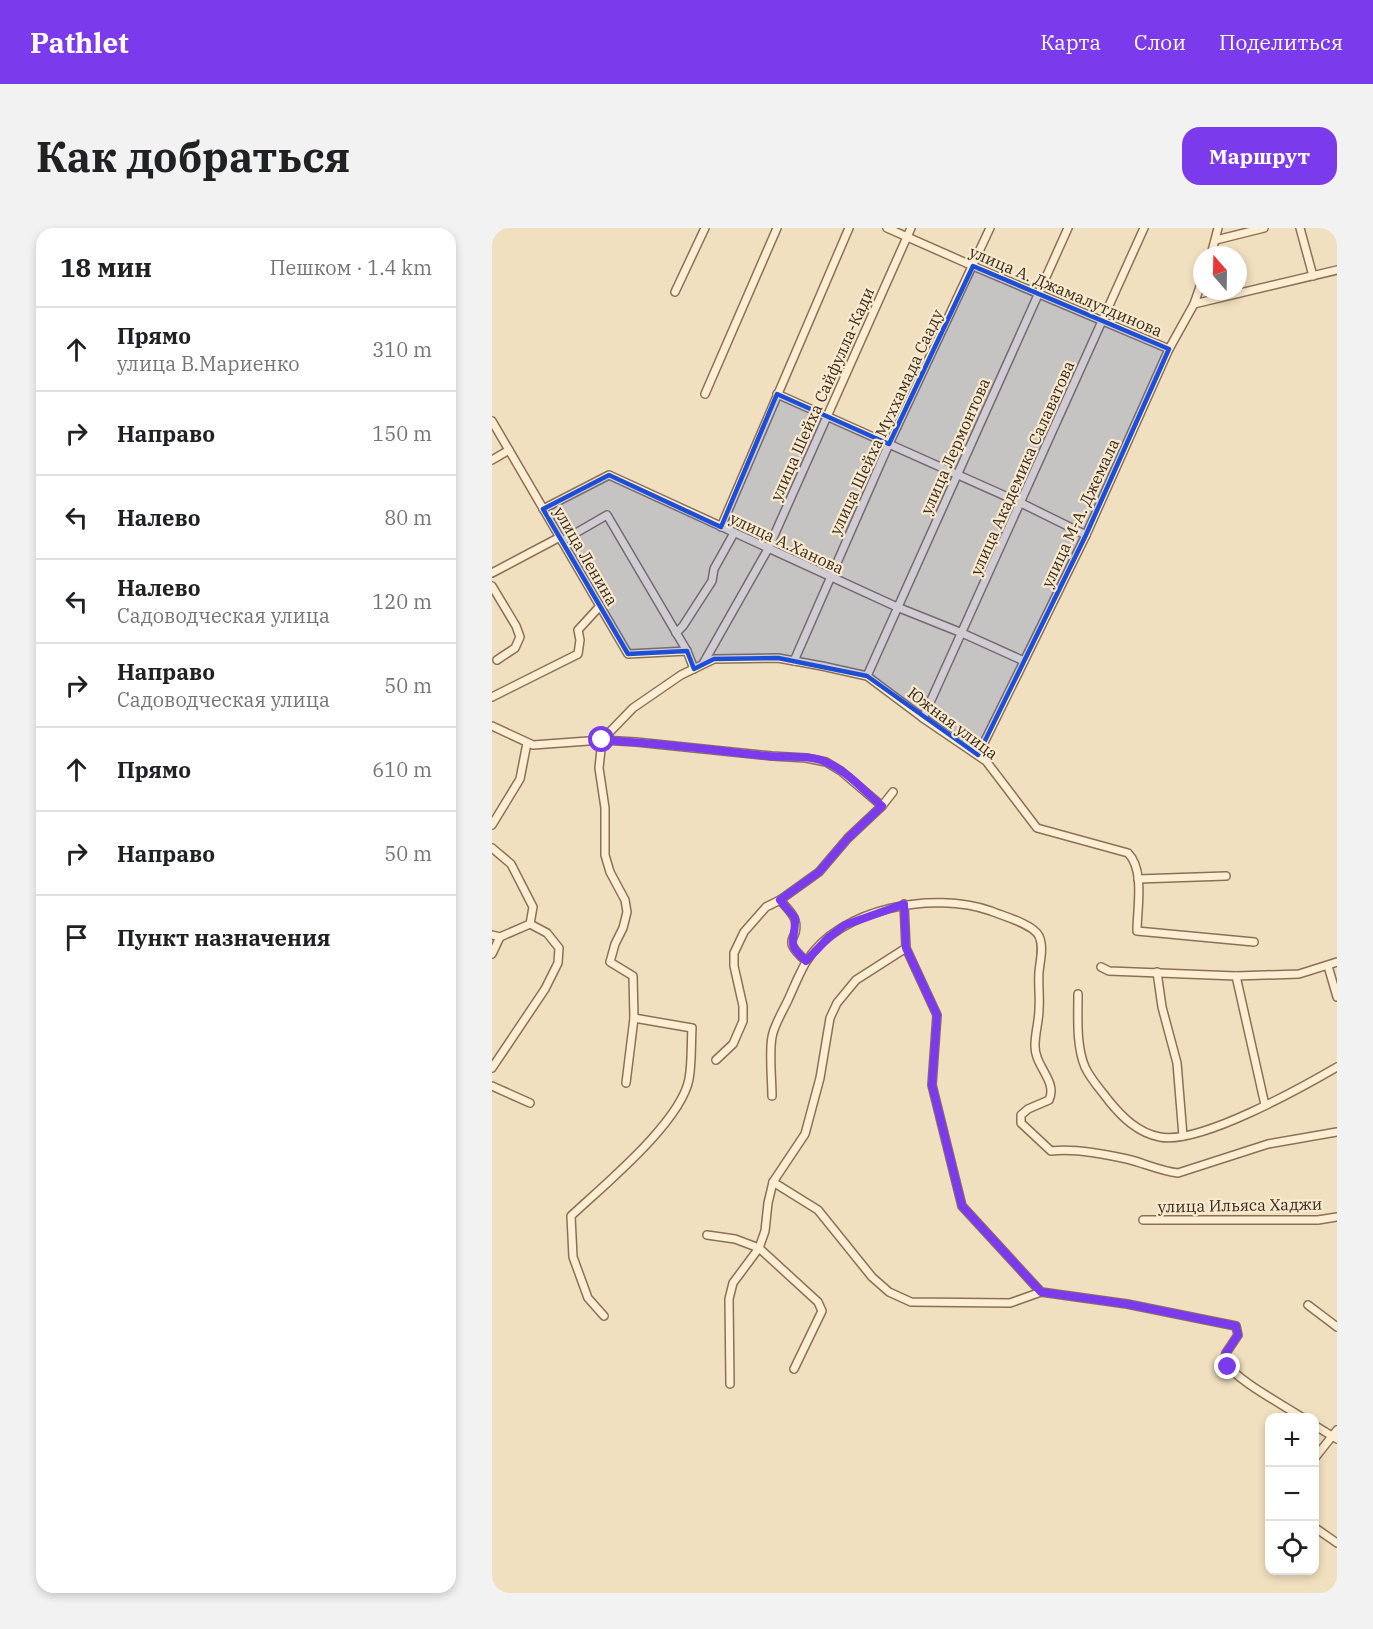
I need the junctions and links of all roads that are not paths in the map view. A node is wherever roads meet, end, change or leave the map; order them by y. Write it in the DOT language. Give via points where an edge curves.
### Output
graph roads {
  1 [pos="705,228"];
  2 [pos="777,228"];
  3 [pos="849,228"];
  4 [pos="887,228"];
  5 [pos="910,228"];
  6 [pos="990,228"];
  7 [pos="1068,228"];
  8 [pos="1144,228"];
  9 [pos="1218,228"];
  10 [pos="1264,228"];
  11 [pos="1300,228"];
  12 [pos="907,237"];
  13 [pos="1216,240"];
  14 [pos="1214,246"];
  15 [pos="973,266"];
  16 [pos="1337,270"];
  17 [pos="1313,276"];
  18 [pos="675,292"];
  19 [pos="1038,293"];
  20 [pos="1195,300"];
  21 [pos="1194,304"];
  22 [pos="1103,321"];
  23 [pos="1169,349"];
  24 [pos="705,394"];
  25 [pos="777,394"];
  26 [pos="826,416"];
  27 [pos="492,421"];
  28 [pos="889,444"];
  29 [pos="509,450"];
  30 [pos="492,460"];
  31 [pos="957,474"];
  32 [pos="1021,503"];
  33 [pos="543,509"];
  34 [pos="721,527"];
  35 [pos="734,533"];
  36 [pos="1086,536"];
  37 [pos="561,539"];
  38 [pos="768,549"];
  39 [pos="492,573"];
  40 [pos="830,577"];
  41 [pos="492,586"];
  42 [pos="600,606"];
  43 [pos="897,608"];
  44 [pos="676,633"];
  45 [pos="962,633"];
  46 [pos="687,651"];
  47 [pos="497,660"];
  48 [pos="794,661"];
  49 [pos="1024,661"];
  50 [pos="703,665"];
  51 [pos="694,669"];
  52 [pos="867,676"];
  53 [pos="492,697"];
  54 [pos="923,718"];
  55 [pos="492,726"];
  56 [pos="602,740"];
  57 [pos="527,743"];
  58 [pos="978,755"];
  59 [pos="893,792"];
  60 [pos="882,806"];
  61 [pos="492,825"];
  62 [pos="492,848"];
  63 [pos="1226,876"];
  64 [pos="1138,879"];
  65 [pos="780,900"];
  66 [pos="904,904"];
  67 [pos="530,924"];
  68 [pos="492,934"];
  69 [pos="501,937"];
  70 [pos="1254,942"];
  71 [pos="906,948"];
  72 [pos="492,954"];
  73 [pos="806,961"];
  74 [pos="1337,962"];
  75 [pos="1329,966"];
  76 [pos="1101,967"];
  77 [pos="1157,972"];
  78 [pos="1236,976"];
  79 [pos="1078,994"];
  80 [pos="1337,997"];
  81 [pos="634,1018"];
  82 [pos="716,1060"];
  83 [pos="1337,1067"];
  84 [pos="492,1068"];
  85 [pos="626,1083"];
  86 [pos="492,1086"];
  87 [pos="772,1096"];
  88 [pos="530,1103"];
  89 [pos="1265,1105"];
  90 [pos="1337,1132"];
  91 [pos="1183,1136"];
  92 [pos="773,1182"];
  93 [pos="1337,1217"];
  94 [pos="1143,1220"];
  95 [pos="707,1235"];
  96 [pos="759,1248"];
  97 [pos="1041,1292"];
  98 [pos="1308,1305"];
  99 [pos="604,1316"];
  100 [pos="1337,1327"];
  101 [pos="794,1369"];
  102 [pos="730,1384"];
  103 [pos="1295,1413"];
  104 [pos="1319,1427"];
  105 [pos="1335,1435"];
  106 [pos="1319,1453"];
  107 [pos="1319,1530"];
  108 [pos="1337,1543"];
  1 -- 18 [label="street"];
  2 -- 24 [label="street"];
  3 -- 25 [label="street"];
  4 -- 12 [label="street, улица А. Джамалутдинова"];
  5 -- 12 [label="street, улица Шейха Сайфулла-Кади"];
  6 -- 15 [label="street, улица Шейха Муххамада Сааду"];
  7 -- 19 [label="street, улица Лермонтова"];
  8 -- 22 [label="street, улица Академика Салаватова"];
  9 -- 13 [label="street"];
  10 -- 13 [label="street"];
  11 -- 17 [label="street"];
  12 -- 15 [label="street, улица А. Джамалутдинова"];
  12 -- 26 [label="street, улица Шейха Сайфулла-Кади"];
  13 -- 14 [label="street"];
  15 -- 19 [label="street, улица А. Джамалутдинова"];
  15 -- 28 [label="street, улица Шейха Муххамада Сааду"];
  16 -- 17 [label="street"];
  17 -- 21 [label="street"];
  19 -- 22 [label="street, улица А. Джамалутдинова"];
  19 -- 31 [label="street, улица Лермонтова"];
  20 -- 21 [label="street, улица М-А. Джемала"];
  21 -- 23 [label="street, улица М-А. Джемала"];
  22 -- 23 [label="street, улица А. Джамалутдинова"];
  22 -- 32 [label="street, улица Академика Салаватова"];
  23 -- 36 [label="street, улица М-А. Джемала"];
  25 -- 26 [label="street"];
  25 -- 34 [label="street"];
  26 -- 28 [label="street"];
  26 -- 38 [label="street, улица Шейха Сайфулла-Кади"];
  27 -- 29 [label="street, улица Ленина"];
  28 -- 31 [label="street"];
  28 -- 40 [label="street, улица Шейха Муххамада Сааду"];
  29 -- 30 [label="street"];
  29 -- 33 [label="street, улица Ленина"];
  31 -- 32 [label="street"];
  31 -- 43 [label="street, улица Лермонтова"];
  32 -- 36 [label="street"];
  32 -- 45 [label="street, улица Академика Салаватова"];
  33 -- 34 [label="street, улица А.Ханова" via="609,475"];
  33 -- 37 [label="street, улица Ленина"];
  34 -- 35 [label="street, улица А.Ханова"];
  35 -- 38 [label="street, улица А.Ханова"];
  35 -- 44 [label="street" via="714,569 712,581"];
  36 -- 49 [label="street, улица М-А. Джемала"];
  37 -- 39 [label="street"];
  37 -- 42 [label="street, улица Ленина"];
  37 -- 44 [label="street" via="607,515"];
  38 -- 40 [label="street, улица А.Ханова"];
  38 -- 50 [label="street, улица Шейха Сайфулла-Кади"];
  40 -- 43 [label="street, улица А.Ханова"];
  40 -- 48 [label="street, улица Шейха Муххамада Сааду"];
  41 -- 47 [label="street" via="520,637 515,648"];
  42 -- 46 [label="street, улица Ленина" via="628,654"];
  42 -- 53 [label="street" via="578,630 578,654"];
  43 -- 45 [label="street, улица А.Ханова"];
  43 -- 52 [label="street, улица Лермонтова"];
  44 -- 46 [label="street"];
  45 -- 49 [label="street, улица А.Ханова"];
  45 -- 54 [label="street, улица Академика Салаватова"];
  46 -- 51 [label="street"];
  48 -- 50 [label="street, Южная улица" via="714,659"];
  48 -- 52 [label="street, Южная улица"];
  49 -- 58 [label="street, улица М-А. Джемала"];
  50 -- 51 [label="street, Южная улица"];
  51 -- 56 [label="street, Южная улица" via="633,708"];
  52 -- 54 [label="street, Южная улица"];
  54 -- 58 [label="street, Южная улица"];
  55 -- 57 [label="street"];
  56 -- 57 [label="street"];
  56 -- 60 [label="street" via="826,762"];
  56 -- 81 [label="street" via="599,768 606,808 605,855 627,912 610,962 633,976"];
  57 -- 61 [label="street" via="520,779"];
  58 -- 64 [label="street, Южная улица" via="1037,828 1128,853 1134,859"];
  59 -- 60 [label="street"];
  60 -- 65 [label="street" via="819,872"];
  62 -- 67 [label="street" via="511,864 527,896 532,907"];
  63 -- 64 [label="street"];
  64 -- 70 [label="street, Южная улица" via="1137,931"];
  65 -- 73 [label="street" via="795,918 793,949"];
  65 -- 82 [label="street" via="765,907 737,944 734,966 743,1021 733,1044"];
  66 -- 71 [label="street"];
  66 -- 73 [label="street" via="845,925"];
  66 -- 90 [label="street" via="973,906 1025,925 1040,937 1035,1047 1051,1095 1049,1100 1021,1115 1021,1123 1051,1151 1063,1149 1126,1159 1178,1173 1268,1144"];
  67 -- 69 [label="street"];
  67 -- 84 [label="street" via="547,933 559,948 558,963"];
  68 -- 69 [label="street"];
  69 -- 72 [label="street"];
  71 -- 92 [label="street" via="856,980 837,1003 827,1027 820,1078 805,1134"];
  71 -- 97 [label="street" via="937,1015 932,1085 962,1206"];
  73 -- 87 [label="street" via="772,1037"];
  74 -- 75 [label="street"];
  75 -- 78 [label="street" via="1299,974"];
  75 -- 80 [label="street"];
  76 -- 77 [label="street" via="1109,971"];
  77 -- 78 [label="street"];
  77 -- 91 [label="street" via="1177,1063"];
  78 -- 89 [label="street"];
  79 -- 91 [label="street" via="1081,1052 1091,1078 1121,1116 1136,1128 1161,1138"];
  81 -- 85 [label="street"];
  81 -- 99 [label="street" via="692,1028 689,1080 679,1104 644,1148 572,1216 573,1257 588,1298"];
  83 -- 89 [label="street"];
  86 -- 88 [label="street"];
  89 -- 91 [label="street"];
  92 -- 96 [label="street"];
  92 -- 97 [label="street" via="818,1210 872,1276 889,1292 911,1302 1010,1303"];
  93 -- 94 [label="street, улица Ильяса Хаджи"];
  95 -- 96 [label="street"];
  96 -- 101 [label="street" via="818,1302 822,1311"];
  96 -- 102 [label="street" via="734,1282 729,1299"];
  97 -- 103 [label="street" via="1236,1326 1238,1335 1224,1361 1228,1367"];
  98 -- 100 [label="street"];
  104 -- 105 [label="street"];
  105 -- 106 [label="street"];
  107 -- 108 [label="street"];
}
